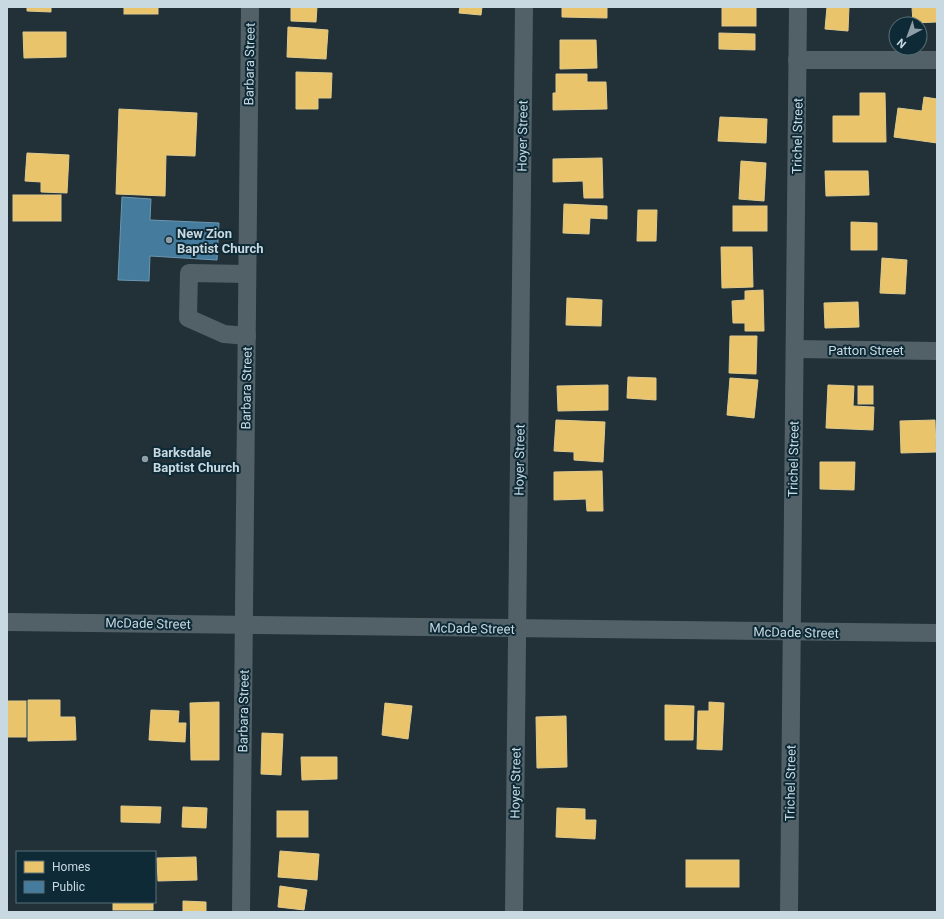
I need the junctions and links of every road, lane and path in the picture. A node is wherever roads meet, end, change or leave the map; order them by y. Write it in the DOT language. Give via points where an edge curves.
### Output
graph roads {
  1 [pos="250,7"];
  2 [pos="524,7"];
  3 [pos="798,7"];
  4 [pos="797,60"];
  5 [pos="937,60"];
  6 [pos="247,274"];
  7 [pos="247,336"];
  8 [pos="794,349"];
  9 [pos="937,351"];
  10 [pos="7,622"];
  11 [pos="243,625"];
  12 [pos="517,628"];
  13 [pos="792,632"];
  14 [pos="937,633"];
  15 [pos="241,912"];
  16 [pos="514,912"];
  17 [pos="789,912"];
  1 -- 6 [label="street, Barbara Street"];
  2 -- 12 [label="street, Hoyer Street"];
  3 -- 4 [label="street, Trichel Street"];
  4 -- 5 [label="street"];
  4 -- 8 [label="street, Trichel Street"];
  6 -- 7 [label="street, Barbara Street"];
  6 -- 7 [label="street" via="189,274 188,318 224,334"];
  7 -- 11 [label="street, Barbara Street"];
  8 -- 9 [label="street, Patton Street"];
  8 -- 13 [label="street, Trichel Street"];
  10 -- 11 [label="street, McDade Street"];
  11 -- 12 [label="street, McDade Street"];
  11 -- 15 [label="street, Barbara Street"];
  12 -- 13 [label="street, McDade Street"];
  12 -- 16 [label="street, Hoyer Street"];
  13 -- 14 [label="street, McDade Street"];
  13 -- 17 [label="street, Trichel Street"];
}
